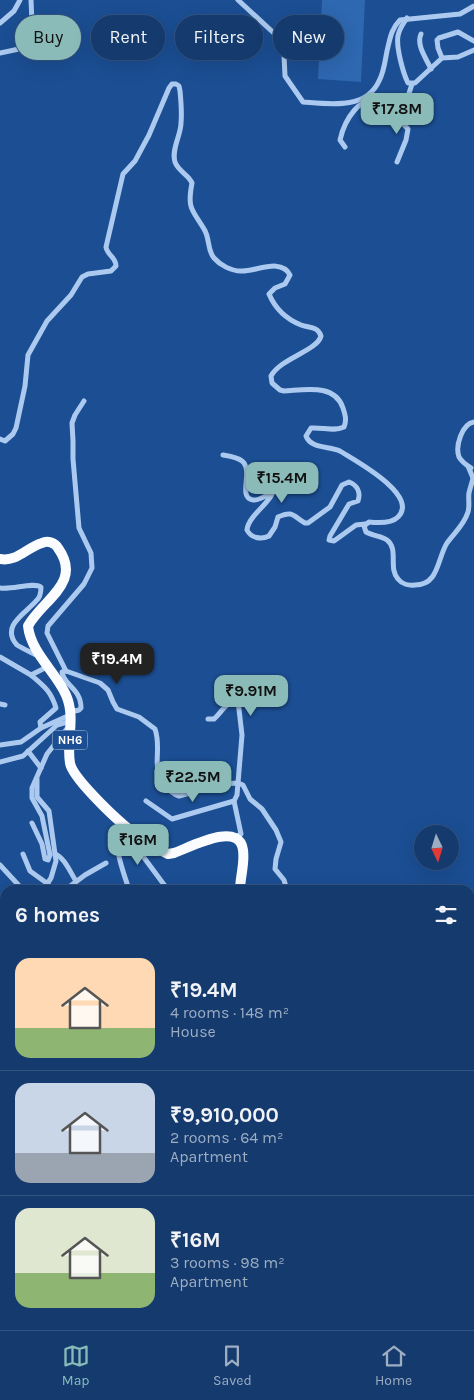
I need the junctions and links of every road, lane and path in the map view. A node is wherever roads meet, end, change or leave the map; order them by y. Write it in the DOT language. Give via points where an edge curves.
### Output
graph roads {
  1 [pos="20,0"];
  2 [pos="31,0"];
  3 [pos="238,0"];
  4 [pos="474,6"];
  5 [pos="407,18"];
  6 [pos="0,23"];
  7 [pos="421,34"];
  8 [pos="474,41"];
  9 [pos="474,50"];
  10 [pos="0,52"];
  11 [pos="442,58"];
  12 [pos="431,69"];
  13 [pos="412,84"];
  14 [pos="390,110"];
  15 [pos="345,147"];
  16 [pos="397,162"];
  17 [pos="84,401"];
  18 [pos="474,422"];
  19 [pos="0,439"];
  20 [pos="222,455"];
  21 [pos="468,466"];
  22 [pos="474,469"];
  23 [pos="365,524"];
  24 [pos="0,559"];
  25 [pos="0,588"];
  26 [pos="0,657"];
  27 [pos="41,658"];
  28 [pos="47,667"];
  29 [pos="66,671"];
  30 [pos="31,675"];
  31 [pos="71,717"];
  32 [pos="208,719"];
  33 [pos="41,728"];
  34 [pos="0,745"];
  35 [pos="28,751"];
  36 [pos="0,762"];
  37 [pos="41,768"];
  38 [pos="37,776"];
  39 [pos="238,782"];
  40 [pos="146,801"];
  41 [pos="234,801"];
  42 [pos="32,823"];
  43 [pos="122,829"];
  44 [pos="234,838"];
  45 [pos="23,854"];
  46 [pos="55,854"];
  47 [pos="106,863"];
  48 [pos="0,866"];
  49 [pos="76,881"];
  50 [pos="48,884"];
  51 [pos="18,885"];
  52 [pos="71,885"];
  53 [pos="128,885"];
  54 [pos="164,885"];
  55 [pos="241,885"];
  56 [pos="286,885"];
  1 -- 6 [label="street" via="14,11"];
  2 -- 10 [label="street" via="30,42 20,49"];
  3 -- 5 [label="street" via="276,35 284,55 285,76 303,102 335,104 361,100 380,81 394,28 400,20"];
  4 -- 5 [label="street" via="460,14"];
  5 -- 13 [label="street" via="398,43 407,81"];
  7 -- 12 [label="street" via="420,45"];
  8 -- 11 [label="street" via="459,32 439,38 437,43"];
  9 -- 11 [label="street" via="458,57"];
  11 -- 12 [label="street"];
  12 -- 13 [label="street"];
  13 -- 14 [label="street" via="404,109"];
  14 -- 15 [label="street" via="376,101 358,107 349,118 340,140"];
  14 -- 16 [label="street" via="408,129"];
  17 -- 29 [label="street" via="72,423 73,460 79,528 91,553 92,568 88,579 46,630"];
  18 -- 21 [label="street" via="466,426 458,451"];
  19 -- 23 [label="street" via="9,440 16,428 25,386 26,361 47,320 71,295 82,277 111,271 116,266 106,247 123,174 135,161 149,135 169,88 176,84 180,91 181,124 175,162 190,178 190,204 207,235 210,254 215,260 240,271 268,266 288,271 289,280 269,294 273,302 289,318 317,329 321,336 318,343 277,368 271,376 272,383 284,391 321,389 339,400 345,414 344,427 332,430 311,428 306,436 308,440 340,451 396,490 402,500 403,508 394,520"];
  20 -- 23 [label="street" via="237,458 246,466 248,498 259,499 272,494 249,522 247,530 250,535 269,536 278,517 287,513 308,522 324,512 342,485 349,482 358,488 360,498 349,504 330,540 334,541 356,525"];
  21 -- 22 [label="street"];
  21 -- 23 [label="street" via="473,478 468,511 461,527 448,542 430,581 422,585 403,584 397,579 393,572 390,542 366,532"];
  24 -- 27 [label="highway, NH6" via="16,558 47,542 54,544 64,560 67,569 63,585 28,626"];
  25 -- 27 [label="street" via="35,584 41,587 37,601 11,621 8,629 9,637 17,645"];
  26 -- 30 [label="street"];
  27 -- 28 [label="highway, NH6"];
  28 -- 30 [label="street"];
  28 -- 31 [label="highway, NH6" via="65,693"];
  29 -- 31 [label="street" via="62,672 62,677 76,691 82,708"];
  29 -- 39 [label="street" via="104,686 117,709 139,717 155,729 160,780 176,795"];
  30 -- 33 [label="street" via="52,696 56,708 40,722"];
  31 -- 33 [label="street"];
  31 -- 35 [label="street"];
  31 -- 37 [label="street"];
  31 -- 43 [label="highway, NH6" via="69,756 72,770"];
  32 -- 39 [label="street" via="214,719 224,707 238,701 242,735"];
  33 -- 34 [label="street" via="21,742"];
  35 -- 36 [label="street"];
  35 -- 37 [label="street"];
  37 -- 38 [label="street"];
  38 -- 42 [label="street" via="32,792 42,816 50,855 48,860"];
  38 -- 46 [label="street" via="37,797 48,811"];
  39 -- 41 [label="street"];
  39 -- 56 [label="street" via="276,830 281,842 275,869"];
  40 -- 41 [label="street" via="172,820"];
  41 -- 44 [label="street" via="241,834"];
  43 -- 44 [label="highway, NH6" via="168,854 209,838"];
  43 -- 53 [label="street" via="118,852"];
  43 -- 54 [label="street"];
  44 -- 55 [label="highway" via="242,844 244,853"];
  45 -- 50 [label="street" via="30,871"];
  46 -- 49 [label="street" via="64,861"];
  46 -- 50 [label="street" via="55,868"];
  47 -- 49 [label="street"];
  48 -- 51 [label="street"];
  49 -- 52 [label="street"];
}
